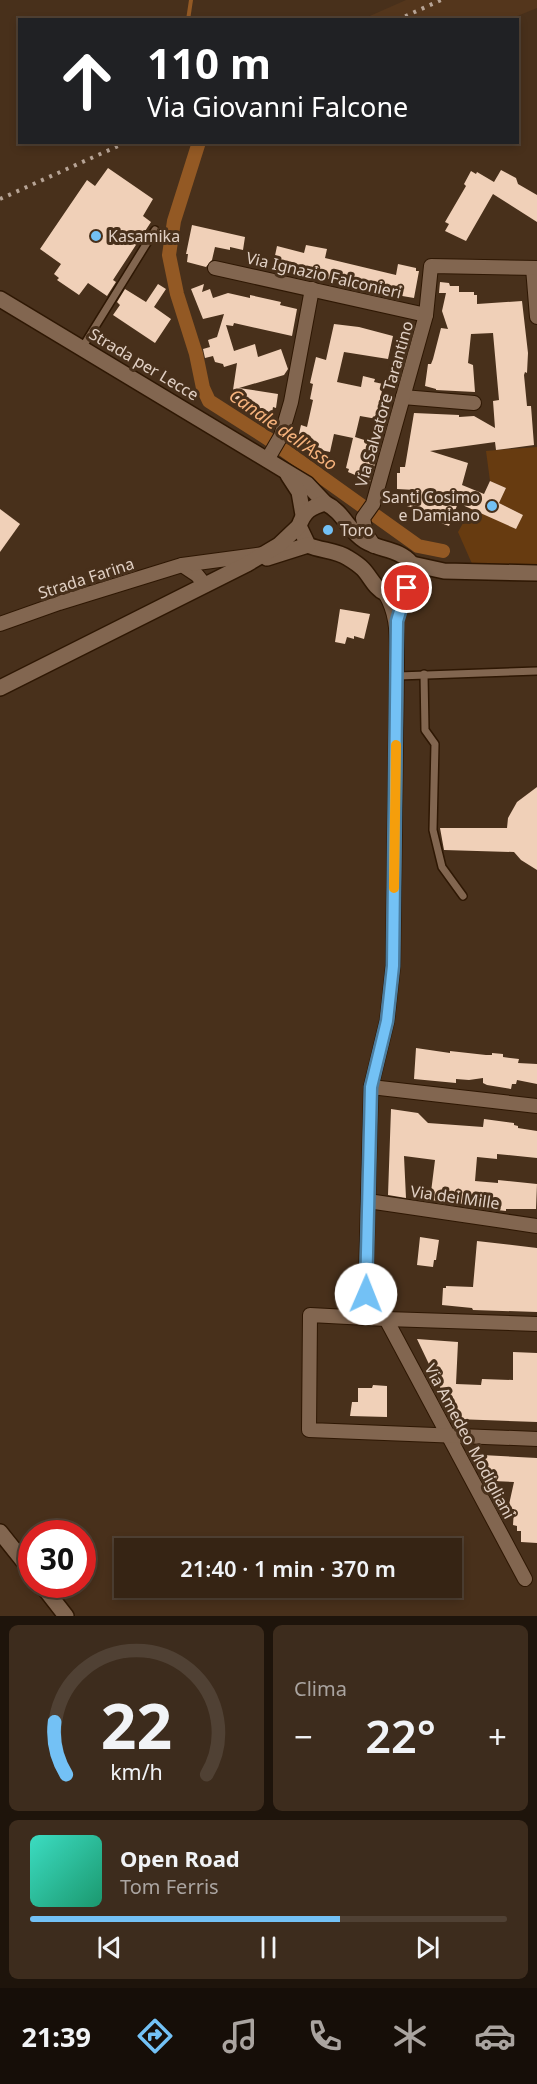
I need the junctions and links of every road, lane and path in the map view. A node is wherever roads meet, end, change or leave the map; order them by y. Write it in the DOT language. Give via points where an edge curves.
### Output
graph roads {
  1 [pos="155,230"];
  2 [pos="214,268"];
  3 [pos="535,268"];
  4 [pos="312,289"];
  5 [pos="0,299"];
  6 [pos="426,315"];
  7 [pos="537,317"];
  8 [pos="82,348"];
  9 [pos="403,397"];
  10 [pos="474,403"];
  11 [pos="270,455"];
  12 [pos="287,473"];
  13 [pos="325,504"];
  14 [pos="301,520"];
  15 [pos="308,545"];
  16 [pos="374,546"];
  17 [pos="264,554"];
  18 [pos="247,564"];
  19 [pos="412,564"];
  20 [pos="182,565"];
  21 [pos="444,571"];
  22 [pos="537,573"];
  23 [pos="409,584"];
  24 [pos="205,585"];
  25 [pos="385,593"];
  26 [pos="397,621"];
  27 [pos="0,624"];
  28 [pos="537,671"];
  29 [pos="424,674"];
  30 [pos="398,676"];
  31 [pos="0,688"];
  32 [pos="463,896"];
  33 [pos="371,1087"];
  34 [pos="537,1106"];
  35 [pos="368,1201"];
  36 [pos="537,1226"];
  37 [pos="365,1318"];
  38 [pos="386,1319"];
  39 [pos="537,1324"];
  40 [pos="448,1436"];
  41 [pos="537,1439"];
  42 [pos="0,1532"];
  43 [pos="18,1554"];
  44 [pos="525,1579"];
  45 [pos="52,1598"];
  46 [pos="66,1616"];
  1 -- 8 [label="lane"];
  2 -- 4 [label="street, Via Ignazio Falconieri"];
  3 -- 6 [label="street, Via Salvatore Tarantino" via="431,266"];
  3 -- 7 [label="street"];
  4 -- 6 [label="street, Via Ignazio Falconieri"];
  4 -- 11 [label="street" via="291,402 281,436"];
  5 -- 8 [label="main road, Strada per Lecce"];
  6 -- 9 [label="street, Via Salvatore Tarantino"];
  8 -- 11 [label="main road, Strada per Lecce"];
  9 -- 10 [label="street"];
  9 -- 16 [label="street, Via Salvatore Tarantino" via="373,504 363,518"];
  11 -- 12 [label="main road, Strada per Lecce"];
  12 -- 13 [label="main road, Strada per Lecce" via="307,484"];
  12 -- 14 [label="main road" via="299,492"];
  13 -- 14 [label="main road" via="312,507"];
  13 -- 16 [label="main road, Strada per Lecce" via="335,508 363,541"];
  14 -- 15 [label="main road"];
  14 -- 17 [label="main road" via="279,545"];
  15 -- 18 [label="main road"];
  15 -- 25 [label="main road" via="346,556"];
  16 -- 19 [label="main road, Strada per Lecce" via="402,555"];
  17 -- 18 [label="main road"];
  17 -- 20 [label="street, Strada Farina"];
  18 -- 24 [label="main road"];
  19 -- 21 [label="main road, Strada per Lecce"];
  19 -- 23 [label="main road" via="414,572"];
  20 -- 24 [label="street"];
  20 -- 27 [label="street, Strada Farina"];
  21 -- 22 [label="main road"];
  21 -- 23 [label="main road"];
  23 -- 25 [label="main road"];
  23 -- 26 [label="street"];
  24 -- 31 [label="main road"];
  25 -- 26 [label="street"];
  26 -- 30 [label="street"];
  28 -- 29 [label="lane"];
  29 -- 30 [label="lane"];
  29 -- 32 [label="lane" via="424,730 435,744 433,830 442,867"];
  30 -- 33 [label="street" via="393,966 387,1021"];
  33 -- 34 [label="street"];
  33 -- 35 [label="street"];
  35 -- 36 [label="street, Via dei Mille"];
  35 -- 37 [label="street"];
  37 -- 38 [label="street"];
  37 -- 40 [label="street" via="310,1315 309,1430"];
  38 -- 39 [label="street"];
  38 -- 40 [label="street, Via Amedeo Modigliani"];
  40 -- 41 [label="street"];
  40 -- 44 [label="street, Via Amedeo Modigliani"];
  42 -- 43 [label="main road"];
  45 -- 46 [label="main road"];
}
